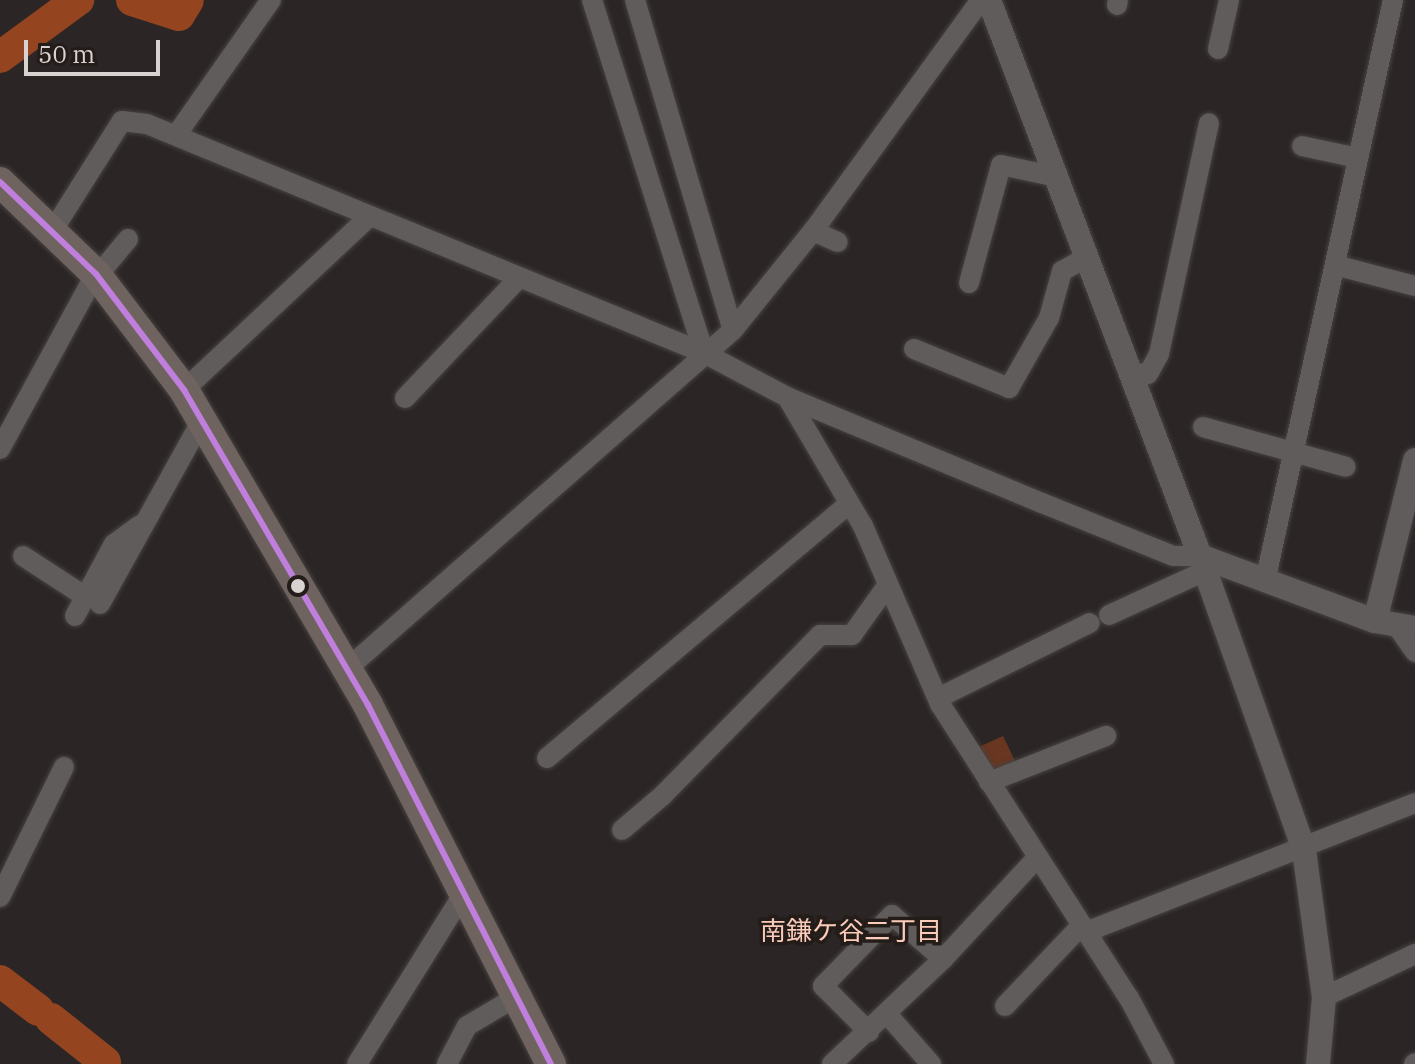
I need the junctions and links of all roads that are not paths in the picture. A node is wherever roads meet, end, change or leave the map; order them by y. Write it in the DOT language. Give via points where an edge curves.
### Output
graph roads {
  1 [pos="271,0"];
  2 [pos="592,0"];
  3 [pos="635,0"];
  4 [pos="981,0"];
  5 [pos="989,0"];
  6 [pos="1229,0"];
  7 [pos="1393,0"];
  8 [pos="1218,49"];
  9 [pos="1209,123"];
  10 [pos="177,134"];
  11 [pos="1302,146"];
  12 [pos="1358,158"];
  13 [pos="1057,177"];
  14 [pos="3,191"];
  15 [pos="369,217"];
  16 [pos="53,230"];
  17 [pos="813,231"];
  18 [pos="128,239"];
  19 [pos="838,242"];
  20 [pos="1087,257"];
  21 [pos="1335,265"];
  22 [pos="96,274"];
  23 [pos="519,278"];
  24 [pos="969,283"];
  25 [pos="1415,286"];
  26 [pos="733,330"];
  27 [pos="914,349"];
  28 [pos="704,353"];
  29 [pos="1131,373"];
  30 [pos="184,390"];
  31 [pos="787,397"];
  32 [pos="405,398"];
  33 [pos="202,420"];
  34 [pos="1203,427"];
  35 [pos="0,449"];
  36 [pos="1294,453"];
  37 [pos="1415,460"];
  38 [pos="1346,467"];
  39 [pos="849,504"];
  40 [pos="23,556"];
  41 [pos="1203,563"];
  42 [pos="1266,577"];
  43 [pos="887,586"];
  44 [pos="93,600"];
  45 [pos="75,616"];
  46 [pos="1396,625"];
  47 [pos="1415,652"];
  48 [pos="348,668"];
  49 [pos="938,698"];
  50 [pos="1106,736"];
  51 [pos="547,758"];
  52 [pos="64,767"];
  53 [pos="989,782"];
  54 [pos="1415,803"];
  55 [pos="622,830"];
  56 [pos="1304,850"];
  57 [pos="1036,859"];
  58 [pos="464,893"];
  59 [pos="0,897"];
  60 [pos="1084,929"];
  61 [pos="1415,954"];
  62 [pos="943,959"];
  63 [pos="516,997"];
  64 [pos="1324,997"];
  65 [pos="1005,1006"];
  66 [pos="887,1014"];
  67 [pos="869,1032"];
  68 [pos="357,1064"];
  69 [pos="447,1064"];
  70 [pos="551,1064"];
  71 [pos="832,1064"];
  72 [pos="931,1064"];
  73 [pos="1164,1064"];
  74 [pos="1318,1064"];
  1 -- 10 [label="street"];
  2 -- 28 [label="street"];
  3 -- 26 [label="street"];
  4 -- 17 [label="street"];
  5 -- 13 [label="street"];
  6 -- 8 [label="street"];
  7 -- 12 [label="street"];
  9 -- 29 [label="street" via="1159,354 1148,374"];
  10 -- 15 [label="street"];
  10 -- 16 [label="street" via="122,121"];
  11 -- 12 [label="street"];
  12 -- 21 [label="street"];
  13 -- 20 [label="street"];
  13 -- 24 [label="street" via="1001,165"];
  14 -- 16 [label="main road"];
  15 -- 23 [label="street"];
  15 -- 30 [label="street"];
  16 -- 22 [label="main road"];
  17 -- 19 [label="street"];
  17 -- 26 [label="street"];
  18 -- 22 [label="street"];
  20 -- 27 [label="street" via="1062,271 1049,318 1009,388"];
  20 -- 29 [label="street"];
  21 -- 25 [label="street"];
  21 -- 36 [label="street"];
  22 -- 30 [label="main road"];
  22 -- 35 [label="street"];
  23 -- 28 [label="street"];
  23 -- 32 [label="street"];
  26 -- 28 [label="street"];
  28 -- 31 [label="street"];
  28 -- 48 [label="street" via="622,432"];
  29 -- 41 [label="street"];
  30 -- 33 [label="main road"];
  31 -- 39 [label="street"];
  31 -- 41 [label="street" via="1173,556"];
  33 -- 44 [label="street" via="146,520 114,544"];
  33 -- 48 [label="main road"];
  34 -- 36 [label="street"];
  36 -- 38 [label="street"];
  36 -- 42 [label="street"];
  37 -- 46 [label="street"];
  39 -- 43 [label="street"];
  39 -- 51 [label="street"];
  40 -- 44 [label="street"];
  41 -- 42 [label="street"];
  41 -- 49 [label="street"];
  41 -- 56 [label="street"];
  42 -- 46 [label="street"];
  43 -- 49 [label="street"];
  43 -- 55 [label="street" via="852,635 820,635"];
  44 -- 45 [label="street"];
  46 -- 47 [label="street"];
  48 -- 58 [label="main road"];
  49 -- 53 [label="street"];
  50 -- 53 [label="street"];
  52 -- 59 [label="street"];
  53 -- 57 [label="street"];
  54 -- 56 [label="street"];
  56 -- 60 [label="street"];
  56 -- 64 [label="street"];
  57 -- 60 [label="street"];
  57 -- 62 [label="street"];
  58 -- 63 [label="main road"];
  58 -- 68 [label="street"];
  60 -- 65 [label="street"];
  60 -- 73 [label="street"];
  61 -- 64 [label="street"];
  62 -- 66 [label="street"];
  62 -- 67 [label="street" via="892,915 823,986"];
  63 -- 69 [label="street" via="467,1026"];
  63 -- 70 [label="main road"];
  64 -- 74 [label="street"];
  66 -- 67 [label="street"];
  66 -- 72 [label="street"];
  67 -- 71 [label="street"];
}
